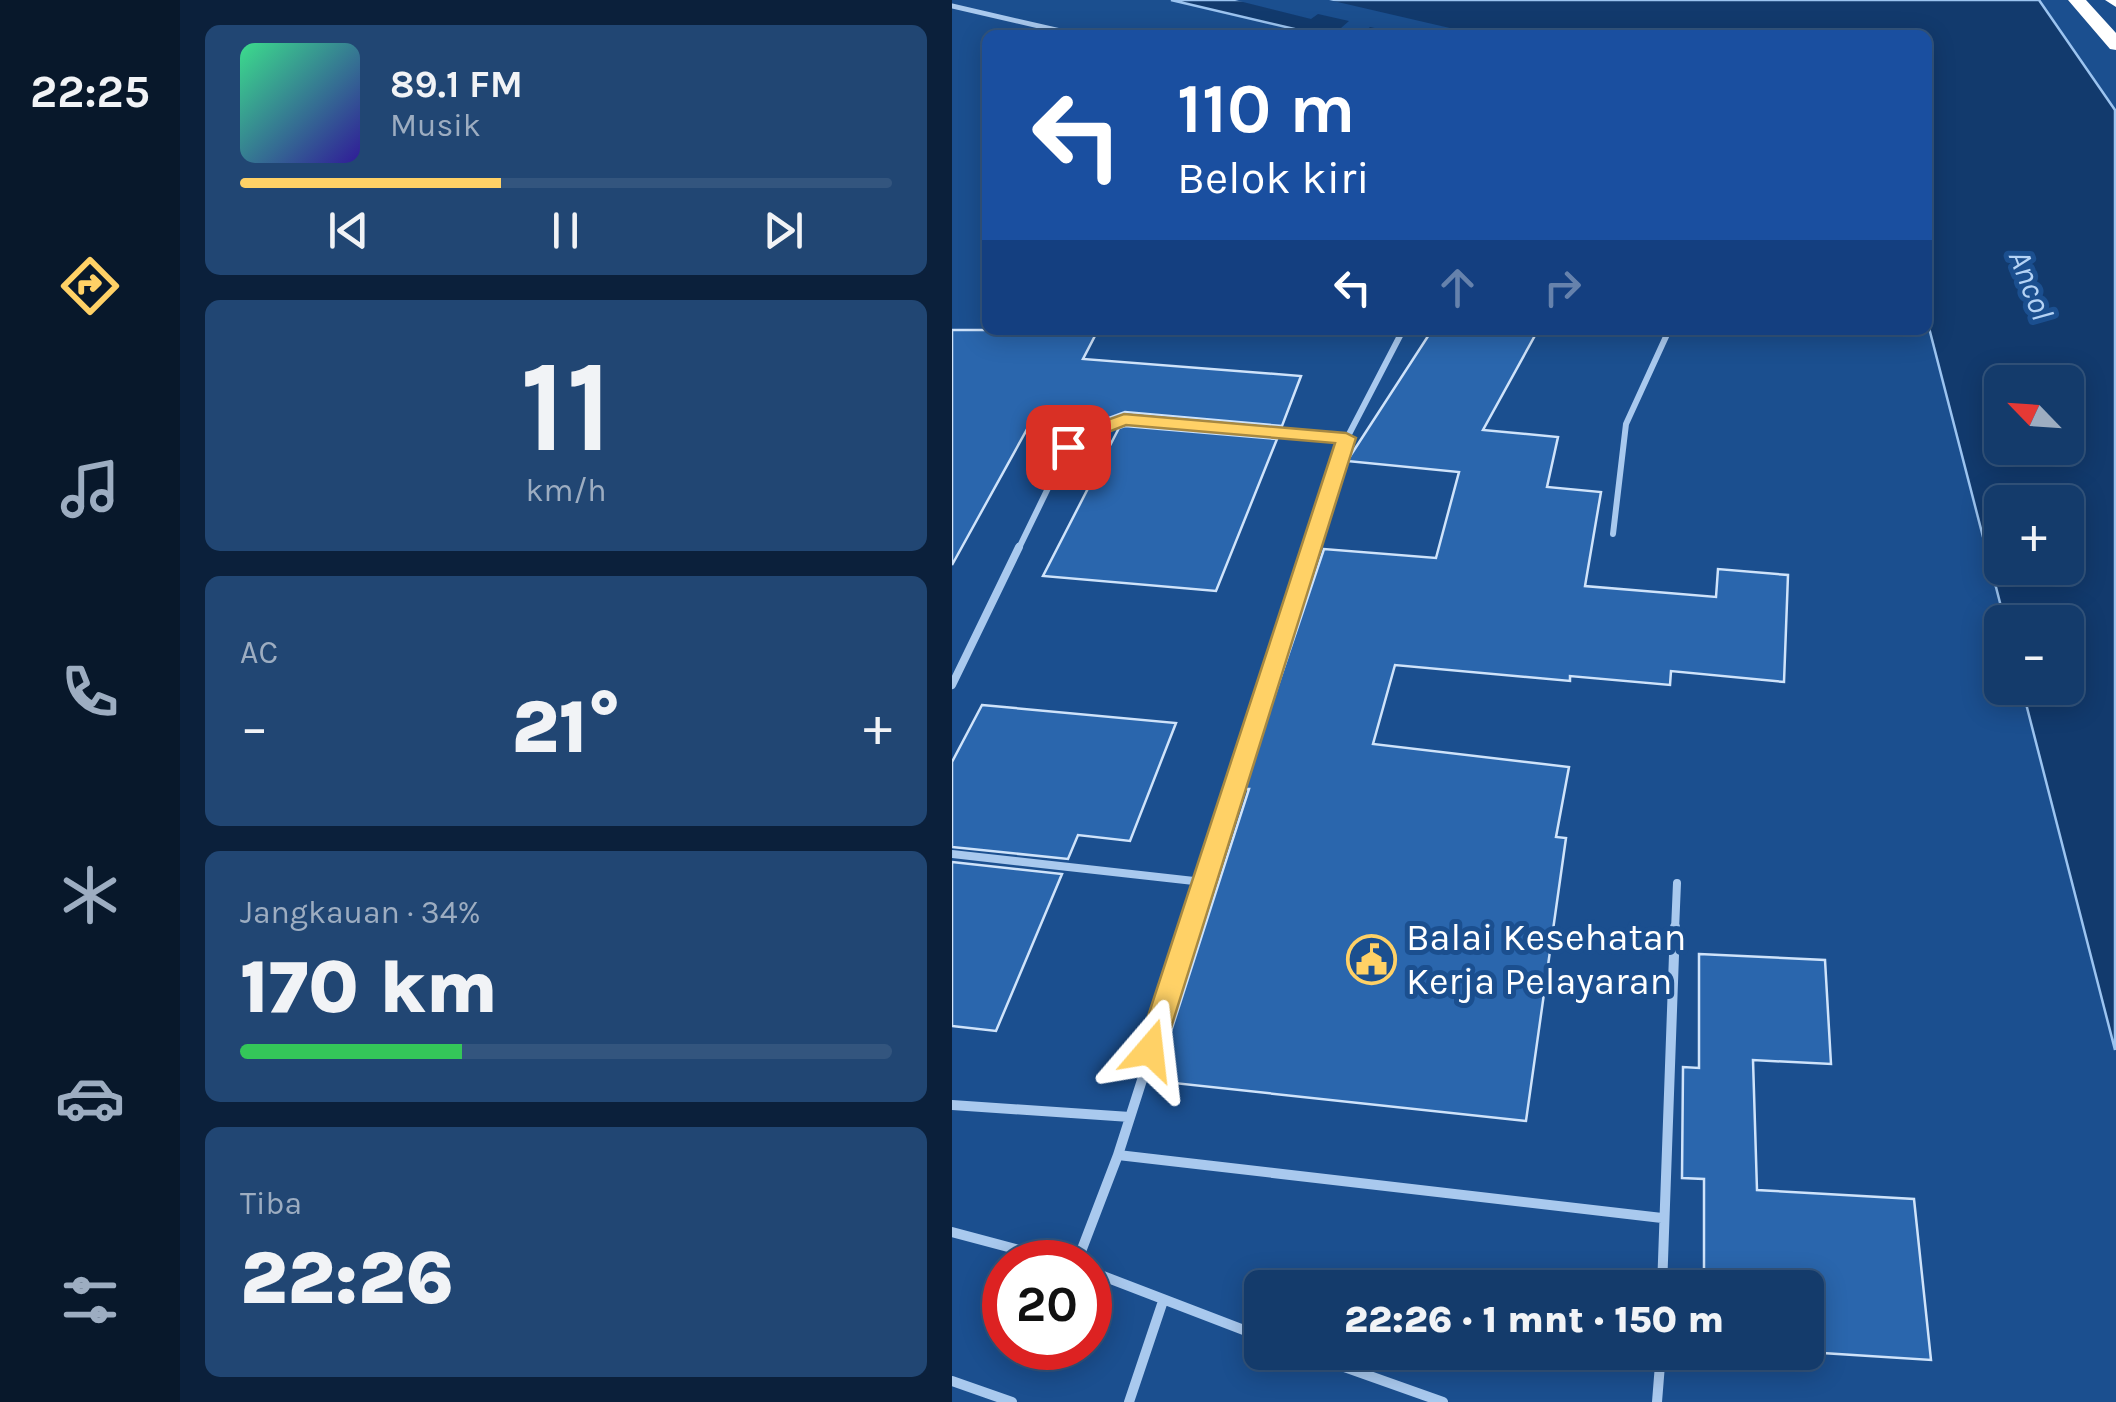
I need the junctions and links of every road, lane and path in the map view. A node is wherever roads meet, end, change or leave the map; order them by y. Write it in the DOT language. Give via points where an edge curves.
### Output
graph roads {
  1 [pos="2076,0"];
  2 [pos="952,6"];
  3 [pos="1056,30"];
  4 [pos="2116,45"];
  5 [pos="1400,335"];
  6 [pos="1667,335"];
  7 [pos="1346,438"];
  8 [pos="1613,534"];
  9 [pos="952,684"];
  10 [pos="952,854"];
  11 [pos="1202,882"];
  12 [pos="1677,882"];
  13 [pos="952,1105"];
  14 [pos="1130,1117"];
  15 [pos="1118,1155"];
  16 [pos="1662,1218"];
  17 [pos="952,1232"];
  18 [pos="982,1240"];
  19 [pos="1085,1240"];
  20 [pos="1662,1270"];
  21 [pos="1112,1280"];
  22 [pos="1164,1300"];
  23 [pos="1244,1330"];
  24 [pos="1353,1370"];
  25 [pos="1659,1370"];
  26 [pos="952,1381"];
  27 [pos="1012,1402"];
  28 [pos="1129,1402"];
  29 [pos="1443,1402"];
  30 [pos="1656,1402"];
  1 -- 4 [label="highway"];
  2 -- 3 [label="lane"];
  5 -- 7 [label="lane"];
  6 -- 8 [label="lane" via="1626,424"];
  7 -- 9 [label="lane" via="1124,419 1083,435 1068,447"];
  7 -- 11 [label="lane"];
  10 -- 11 [label="lane"];
  11 -- 14 [label="lane"];
  12 -- 16 [label="lane"];
  13 -- 14 [label="lane"];
  14 -- 15 [label="lane"];
  15 -- 16 [label="lane"];
  15 -- 19 [label="lane"];
  16 -- 20 [label="lane"];
  17 -- 18 [label="lane"];
  21 -- 22 [label="lane"];
  22 -- 23 [label="lane"];
  22 -- 28 [label="lane"];
  24 -- 29 [label="lane"];
  25 -- 30 [label="lane"];
  26 -- 27 [label="lane"];
}
